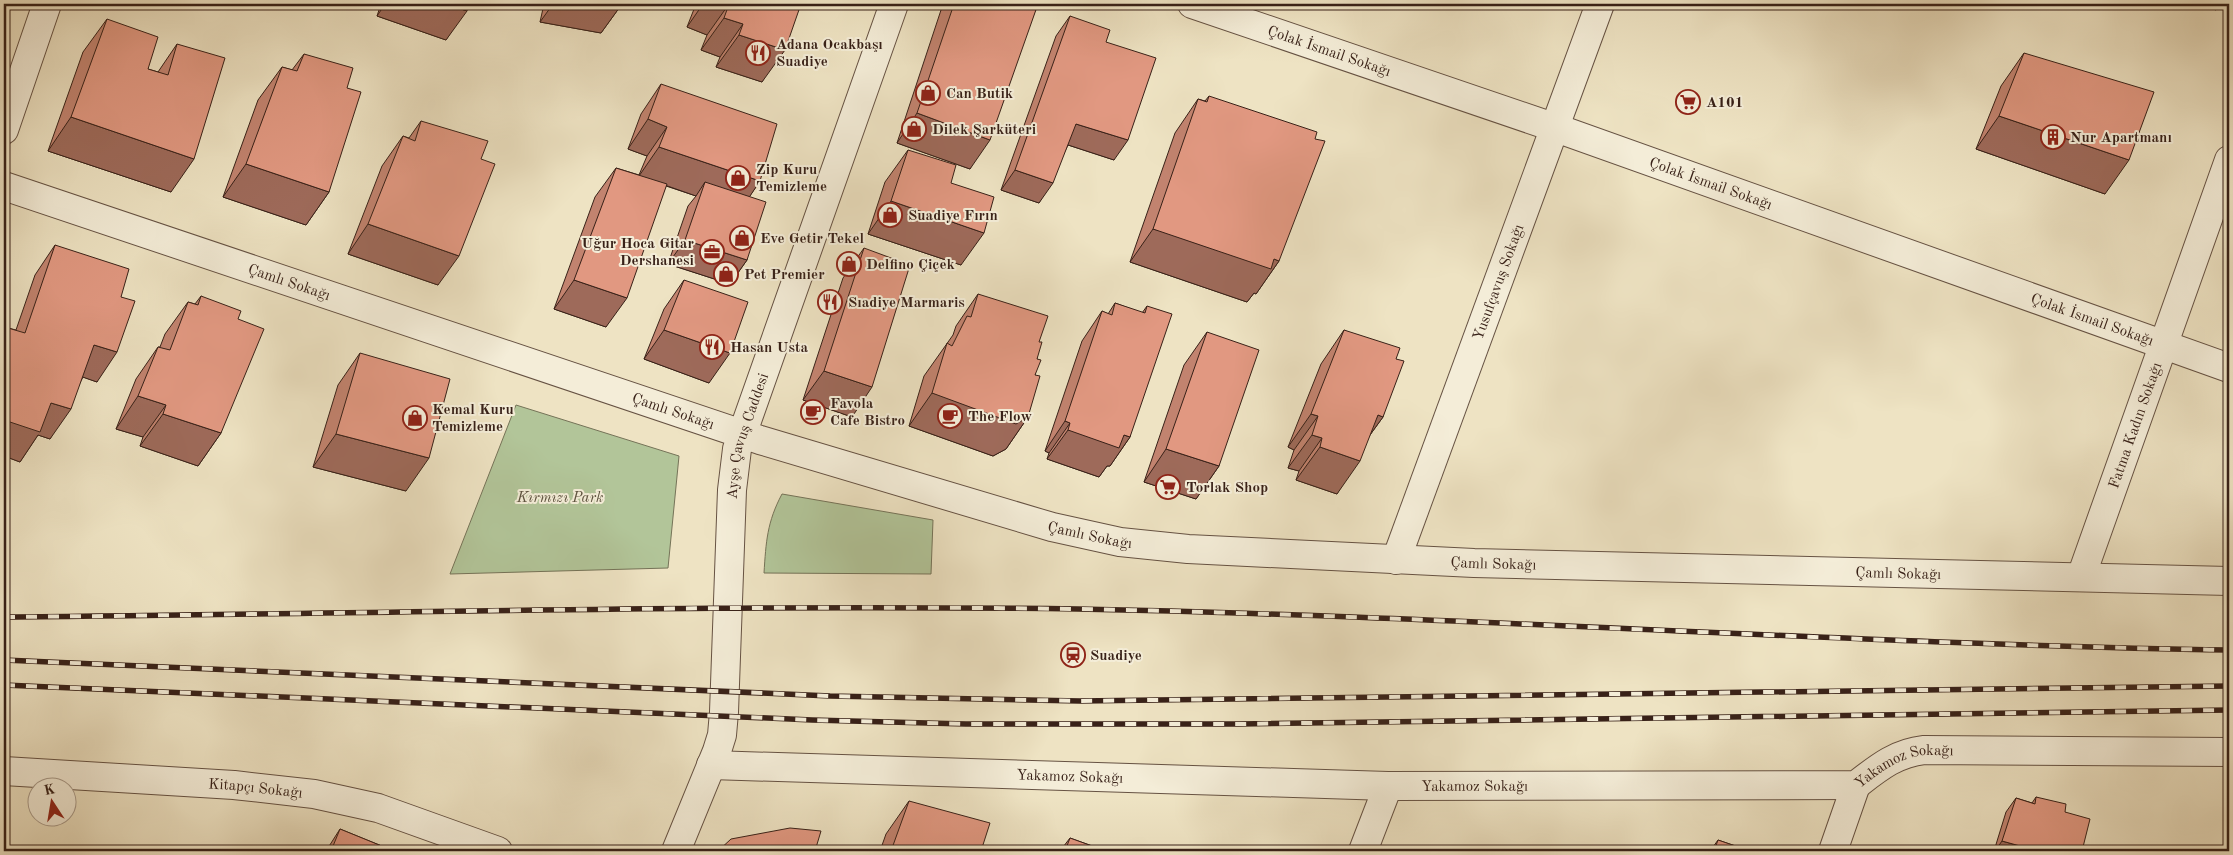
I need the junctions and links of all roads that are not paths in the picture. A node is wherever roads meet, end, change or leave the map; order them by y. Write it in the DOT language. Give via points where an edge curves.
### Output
graph roads {
  1 [pos="47,4"];
  2 [pos="894,4"];
  3 [pos="1192,4"];
  4 [pos="1600,4"];
  5 [pos="1556,128"];
  6 [pos="4,130"];
  7 [pos="2229,160"];
  8 [pos="4,186"];
  9 [pos="2163,343"];
  10 [pos="2229,368"];
  11 [pos="741,434"];
  12 [pos="1396,560"];
  13 [pos="2081,577"];
  14 [pos="2229,580"];
  15 [pos="2229,752"];
  16 [pos="711,765"];
  17 [pos="4,771"];
  18 [pos="1856,785"];
  19 [pos="1388,786"];
  20 [pos="498,851"];
  21 [pos="676,851"];
  22 [pos="1363,851"];
  23 [pos="1833,851"];
  1 -- 6 [label="street"];
  2 -- 11 [label="street, Ayşe Çavuş Caddesi"];
  3 -- 5 [label="street, Çolak İsmail Sokağı"];
  4 -- 5 [label="street, Yusufçavuş Sokağı"];
  5 -- 9 [label="street, Çolak İsmail Sokağı"];
  5 -- 12 [label="street, Yusufçavuş Sokağı"];
  7 -- 9 [label="street, Fatma Kadın Sokağı"];
  8 -- 11 [label="street, Çamlı Sokağı"];
  9 -- 10 [label="street, Çolak İsmail Sokağı"];
  9 -- 13 [label="street, Fatma Kadın Sokağı"];
  11 -- 12 [label="street, Çamlı Sokağı" via="1052,527 1120,542 1188,549"];
  11 -- 16 [label="street, Ayşe Çavuş Caddesi" via="732,490 722,735"];
  12 -- 13 [label="street, Çamlı Sokağı"];
  13 -- 14 [label="street, Çamlı Sokağı"];
  15 -- 18 [label="street, Yakamoz Sokağı" via="1924,750 1892,759"];
  16 -- 19 [label="street, Yakamoz Sokağı"];
  16 -- 21 [label="street, Ayşe Çavuş Caddesi"];
  17 -- 20 [label="street, Kitapçı Sokağı" via="234,785 314,794 378,808"];
  18 -- 19 [label="street, Yakamoz Sokağı"];
  18 -- 23 [label="street"];
  19 -- 22 [label="street"];
}
